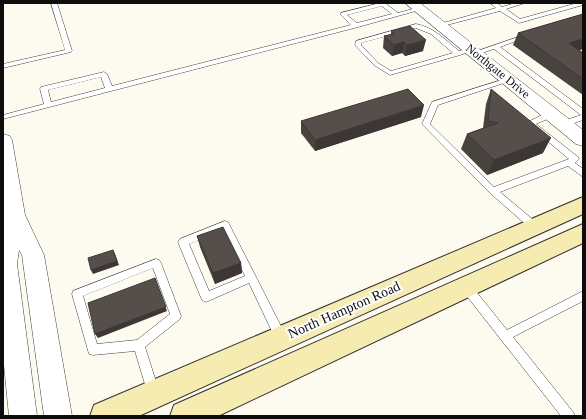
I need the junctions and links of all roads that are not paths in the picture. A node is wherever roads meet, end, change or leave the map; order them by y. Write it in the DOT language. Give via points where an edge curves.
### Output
graph roads {
  1 [pos="54,3"];
  2 [pos="493,3"];
  3 [pos="522,3"];
  4 [pos="583,3"];
  5 [pos="416,6"];
  6 [pos="501,9"];
  7 [pos="397,15"];
  8 [pos="439,25"];
  9 [pos="356,26"];
  10 [pos="536,33"];
  11 [pos="495,46"];
  12 [pos="468,52"];
  13 [pos="3,66"];
  14 [pos="508,80"];
  15 [pos="110,89"];
  16 [pos="48,105"];
  17 [pos="583,113"];
  18 [pos="551,114"];
  19 [pos="3,117"];
  20 [pos="583,117"];
  21 [pos="563,124"];
  22 [pos="3,140"];
  23 [pos="583,140"];
  24 [pos="568,162"];
  25 [pos="583,174"];
  26 [pos="493,191"];
  27 [pos="583,205"];
  28 [pos="10,208"];
  29 [pos="534,226"];
  30 [pos="583,234"];
  31 [pos="251,278"];
  32 [pos="466,287"];
  33 [pos="583,296"];
  34 [pos="505,336"];
  35 [pos="281,338"];
  36 [pos="139,345"];
  37 [pos="154,395"];
  38 [pos="23,416"];
  39 [pos="58,416"];
  40 [pos="105,416"];
  41 [pos="186,416"];
  42 [pos="569,416"];
  1 -- 13 [label="lane" via="69,51"];
  2 -- 6 [label="lane"];
  3 -- 6 [label="lane"];
  4 -- 6 [label="lane" via="519,21"];
  5 -- 7 [label="lane"];
  5 -- 8 [label="street, Northgate Drive"];
  6 -- 8 [label="lane"];
  7 -- 9 [label="lane"];
  7 -- 9 [label="lane" via="383,4 343,14"];
  8 -- 12 [label="street, Northgate Drive"];
  9 -- 15 [label="lane"];
  10 -- 11 [label="lane"];
  11 -- 12 [label="lane"];
  11 -- 17 [label="lane"];
  12 -- 12 [label="lane" via="390,73 376,64 358,42 416,26 429,29"];
  12 -- 14 [label="street, Northgate Drive"];
  14 -- 18 [label="street, Northgate Drive"];
  14 -- 26 [label="lane" via="489,89 435,104 426,124"];
  15 -- 16 [label="lane"];
  15 -- 16 [label="lane" via="104,74 44,89"];
  16 -- 19 [label="lane"];
  18 -- 21 [label="street, Northgate Drive"];
  18 -- 24 [label="lane" via="527,120 575,159"];
  20 -- 21 [label="lane"];
  21 -- 23 [label="street, Northgate Drive"];
  22 -- 28 [label="street"];
  24 -- 25 [label="lane"];
  24 -- 26 [label="lane"];
  26 -- 29 [label="lane"];
  27 -- 29 [label="main road, North Hampton Road"];
  28 -- 38 [label="street" via="6,264"];
  28 -- 39 [label="street" via="33,255"];
  29 -- 35 [label="main road, North Hampton Road"];
  30 -- 32 [label="main road"];
  31 -- 31 [label="lane" via="225,225 183,242 206,297"];
  31 -- 35 [label="lane"];
  32 -- 34 [label="lane"];
  32 -- 41 [label="main road"];
  33 -- 34 [label="lane"];
  34 -- 42 [label="lane"];
  35 -- 37 [label="main road, North Hampton Road"];
  36 -- 36 [label="lane" via="176,316 156,263 77,294 93,350"];
  36 -- 37 [label="lane"];
  37 -- 40 [label="main road, North Hampton Road"];
}
